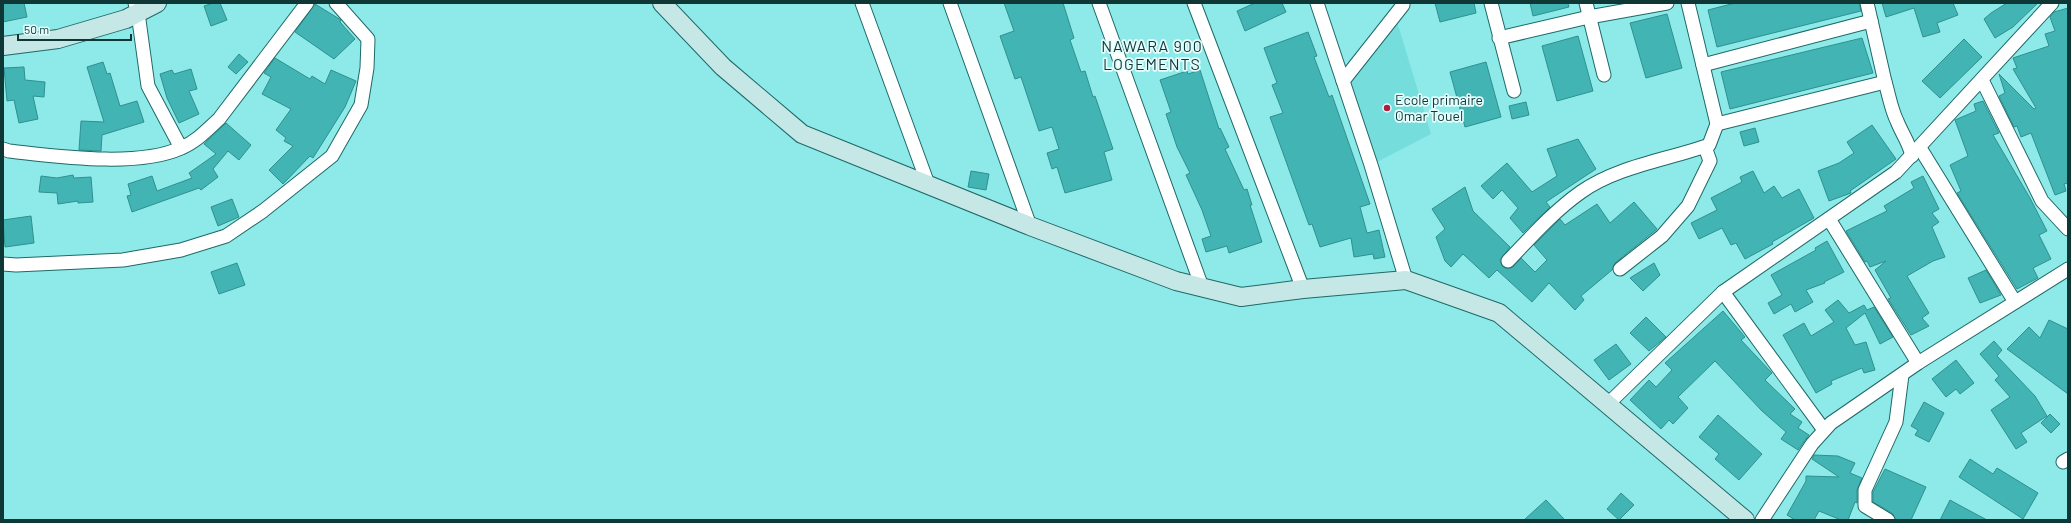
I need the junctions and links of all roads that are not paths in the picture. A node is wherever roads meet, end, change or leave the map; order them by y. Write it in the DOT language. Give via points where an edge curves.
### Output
graph roads {
  1 [pos="157,3"];
  2 [pos="306,3"];
  3 [pos="336,3"];
  4 [pos="662,3"];
  5 [pos="862,3"];
  6 [pos="950,3"];
  7 [pos="1099,3"];
  8 [pos="1194,3"];
  9 [pos="1317,3"];
  10 [pos="1403,3"];
  11 [pos="1492,3"];
  12 [pos="1586,3"];
  13 [pos="1667,3"];
  14 [pos="1688,3"];
  15 [pos="1867,3"];
  16 [pos="2052,3"];
  17 [pos="137,8"];
  18 [pos="1589,17"];
  19 [pos="1871,21"];
  20 [pos="1499,38"];
  21 [pos="3,46"];
  22 [pos="1703,65"];
  23 [pos="1604,75"];
  24 [pos="1982,80"];
  25 [pos="1343,81"];
  26 [pos="1885,82"];
  27 [pos="1514,91"];
  28 [pos="1717,124"];
  29 [pos="1705,147"];
  30 [pos="181,148"];
  31 [pos="3,149"];
  32 [pos="1916,152"];
  33 [pos="928,184"];
  34 [pos="1829,219"];
  35 [pos="1030,226"];
  36 [pos="2068,229"];
  37 [pos="1508,261"];
  38 [pos="3,264"];
  39 [pos="1620,269"];
  40 [pos="2068,269"];
  41 [pos="1406,280"];
  42 [pos="1202,287"];
  43 [pos="1303,289"];
  44 [pos="1723,292"];
  45 [pos="2015,302"];
  46 [pos="1918,364"];
  47 [pos="1902,375"];
  48 [pos="1608,404"];
  49 [pos="1824,430"];
  50 [pos="1745,520"];
  51 [pos="1762,520"];
  52 [pos="1888,520"];
  1 -- 17 [label="main road"];
  2 -- 30 [label="street" via="219,119 202,136"];
  3 -- 38 [label="street" via="368,39 367,68 361,105 332,156 263,212 226,236 181,250 123,260"];
  4 -- 33 [label="main road" via="723,67 802,134"];
  5 -- 33 [label="street"];
  6 -- 35 [label="street"];
  7 -- 42 [label="street"];
  8 -- 43 [label="street"];
  9 -- 25 [label="street"];
  10 -- 25 [label="street"];
  11 -- 20 [label="street"];
  12 -- 18 [label="street"];
  13 -- 18 [label="street"];
  14 -- 22 [label="street"];
  15 -- 19 [label="street"];
  16 -- 24 [label="street"];
  17 -- 21 [label="main road" via="126,19 58,39"];
  17 -- 30 [label="street" via="148,86"];
  18 -- 20 [label="street"];
  18 -- 23 [label="street"];
  19 -- 22 [label="street"];
  19 -- 26 [label="street"];
  20 -- 27 [label="street"];
  22 -- 28 [label="street"];
  24 -- 32 [label="street"];
  24 -- 36 [label="street" via="2042,201"];
  25 -- 41 [label="street"];
  26 -- 28 [label="street"];
  26 -- 32 [label="street" via="1896,121"];
  28 -- 29 [label="street" via="1710,145"];
  29 -- 37 [label="street" via="1614,174 1582,192 1556,213"];
  29 -- 39 [label="street" via="1710,161 1688,206 1662,236"];
  30 -- 31 [label="street" via="158,156 75,158"];
  32 -- 34 [label="street" via="1896,172"];
  32 -- 45 [label="street"];
  33 -- 35 [label="main road"];
  34 -- 44 [label="street"];
  34 -- 46 [label="street"];
  35 -- 42 [label="main road" via="1176,281"];
  40 -- 45 [label="street"];
  41 -- 43 [label="main road"];
  41 -- 48 [label="main road" via="1499,313"];
  42 -- 43 [label="main road" via="1241,297"];
  44 -- 48 [label="street"];
  44 -- 49 [label="street"];
  45 -- 46 [label="street"];
  46 -- 47 [label="street"];
  47 -- 49 [label="street"];
  47 -- 52 [label="street" via="1896,422 1865,490 1865,506"];
  48 -- 50 [label="main road"];
  49 -- 51 [label="street"];
}
